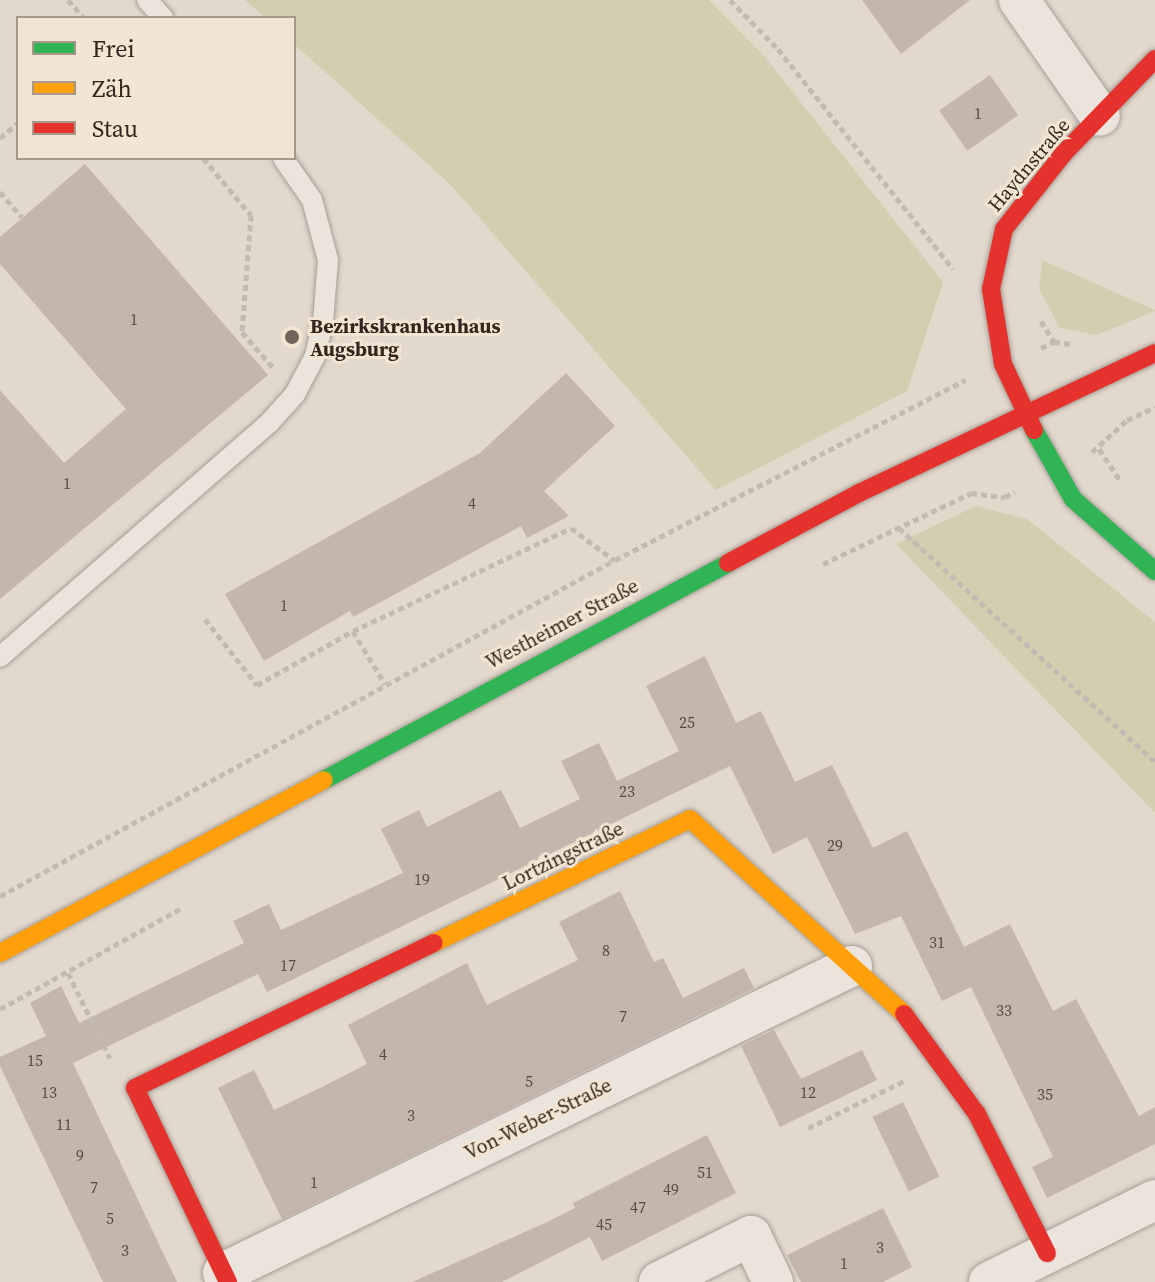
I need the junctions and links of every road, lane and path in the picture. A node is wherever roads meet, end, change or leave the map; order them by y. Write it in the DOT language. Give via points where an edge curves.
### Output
graph roads {
  1 [pos="68,0"];
  2 [pos="147,0"];
  3 [pos="730,0"];
  4 [pos="1019,0"];
  5 [pos="82,16"];
  6 [pos="161,16"];
  7 [pos="1155,59"];
  8 [pos="1100,116"];
  9 [pos="16,125"];
  10 [pos="0,138"];
  11 [pos="205,160"];
  12 [pos="284,160"];
  13 [pos="0,192"];
  14 [pos="22,217"];
  15 [pos="959,277"];
  16 [pos="1155,353"];
  17 [pos="284,380"];
  18 [pos="964,380"];
  19 [pos="1155,407"];
  20 [pos="1024,416"];
  21 [pos="1127,420"];
  22 [pos="1099,449"];
  23 [pos="1133,493"];
  24 [pos="899,527"];
  25 [pos="615,560"];
  26 [pos="1155,571"];
  27 [pos="205,619"];
  28 [pos="353,631"];
  29 [pos="0,657"];
  30 [pos="385,684"];
  31 [pos="1155,762"];
  32 [pos="0,896"];
  33 [pos="0,953"];
  34 [pos="852,966"];
  35 [pos="68,973"];
  36 [pos="944,1061"];
  37 [pos="135,1088"];
  38 [pos="808,1128"];
  39 [pos="1155,1200"];
  40 [pos="1047,1253"];
  41 [pos="225,1277"];
  42 [pos="659,1282"];
  43 [pos="773,1282"];
  44 [pos="989,1282"];
  1 -- 5 [label="path"];
  2 -- 6 [label="lane"];
  3 -- 15 [label="path" via="778,49"];
  4 -- 8 [label="street"];
  7 -- 8 [label="street, Haydnstraße"];
  8 -- 20 [label="street, Haydnstraße" via="1004,229 991,289 1003,364"];
  9 -- 10 [label="path"];
  11 -- 17 [label="path" via="251,215 242,332"];
  12 -- 29 [label="lane" via="312,200 328,260 315,356 295,394 270,422"];
  13 -- 14 [label="path"];
  16 -- 20 [label="street, Westheimer Straße"];
  18 -- 25 [label="path"];
  19 -- 21 [label="path"];
  20 -- 26 [label="street, Haydnstraße" via="1073,499"];
  20 -- 33 [label="street, Westheimer Straße" via="817,515"];
  22 -- 23 [label="path"];
  24 -- 31 [label="path"];
  25 -- 28 [label="path" via="571,528"];
  25 -- 30 [label="path"];
  27 -- 28 [label="path" via="257,685"];
  28 -- 30 [label="path"];
  30 -- 32 [label="path"];
  34 -- 36 [label="street, Lortzingstraße" via="899,1008"];
  34 -- 37 [label="street, Lortzingstraße" via="690,819"];
  34 -- 41 [label="street, Von-Weber-Straße"];
  35 -- 37 [label="path" via="120,1078"];
  36 -- 38 [label="path"];
  36 -- 40 [label="street, Lortzingstraße" via="977,1114"];
  37 -- 41 [label="street"];
  39 -- 40 [label="street"];
  40 -- 44 [label="street"];
  42 -- 43 [label="street" via="751,1236"];
}
